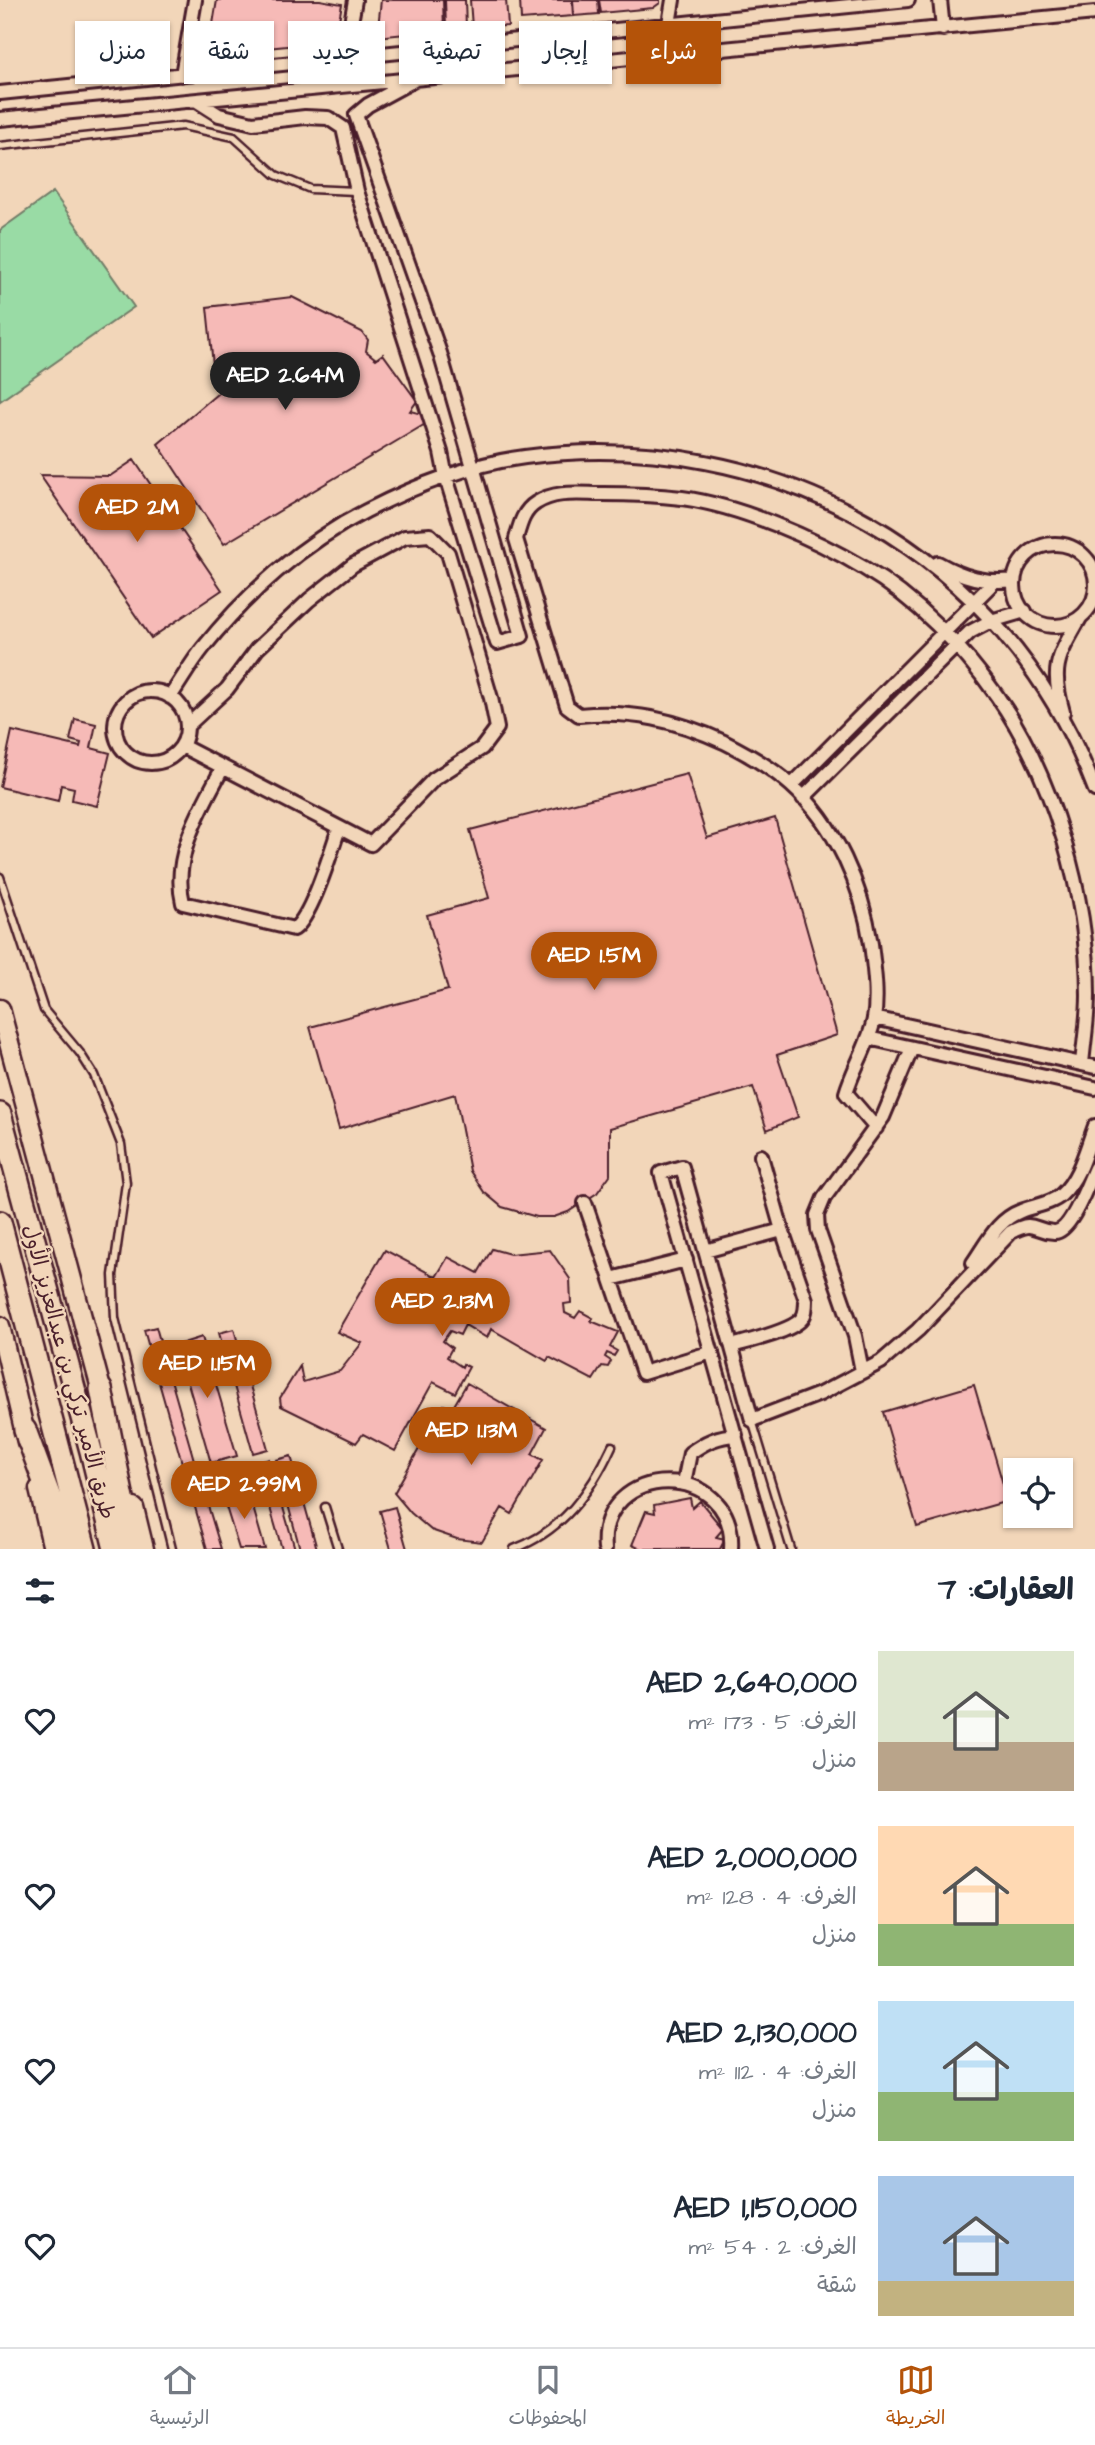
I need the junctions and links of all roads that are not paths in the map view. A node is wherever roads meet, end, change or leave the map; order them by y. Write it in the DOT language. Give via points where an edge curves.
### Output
graph roads {
  1 [pos="195,0"];
  2 [pos="355,0"];
  3 [pos="673,0"];
  4 [pos="908,0"];
  5 [pos="940,0"];
  6 [pos="843,3"];
  7 [pos="1095,13"];
  8 [pos="351,21"];
  9 [pos="670,21"];
  10 [pos="694,21"];
  11 [pos="626,28"];
  12 [pos="943,29"];
  13 [pos="385,53"];
  14 [pos="288,63"];
  15 [pos="505,71"];
  16 [pos="182,75"];
  17 [pos="399,81"];
  18 [pos="407,84"];
  19 [pos="0,93"];
  20 [pos="197,101"];
  21 [pos="0,119"];
  22 [pos="0,146"];
  23 [pos="358,194"];
  24 [pos="385,195"];
  25 [pos="474,468"];
  26 [pos="446,477"];
  27 [pos="910,548"];
  28 [pos="1014,580"];
  29 [pos="993,583"];
  30 [pos="1095,597"];
  31 [pos="972,602"];
  32 [pos="1025,611"];
  33 [pos="1080,618"];
  34 [pos="991,621"];
  35 [pos="943,631"];
  36 [pos="956,646"];
  37 [pos="170,697"];
  38 [pos="187,726"];
  39 [pos="1068,729"];
  40 [pos="182,746"];
  41 [pos="223,767"];
  42 [pos="792,785"];
  43 [pos="1095,790"];
  44 [pos="803,798"];
  45 [pos="339,828"];
  46 [pos="0,877"];
  47 [pos="0,1009"];
  48 [pos="874,1018"];
  49 [pos="868,1038"];
  50 [pos="912,1048"];
  51 [pos="1089,1065"];
  52 [pos="1095,1087"];
  53 [pos="0,1114"];
  54 [pos="1095,1126"];
  55 [pos="876,1128"];
  56 [pos="761,1156"];
  57 [pos="1095,1168"];
  58 [pos="585,1203"];
  59 [pos="0,1222"];
  60 [pos="782,1230"];
  61 [pos="705,1251"];
  62 [pos="686,1260"];
  63 [pos="611,1279"];
  64 [pos="954,1292"];
  65 [pos="0,1326"];
  66 [pos="732,1346"];
  67 [pos="712,1352"];
  68 [pos="862,1371"];
  69 [pos="101,1389"];
  70 [pos="752,1420"];
  71 [pos="25,1430"];
  72 [pos="736,1435"];
  73 [pos="612,1446"];
  74 [pos="684,1483"];
  75 [pos="325,1507"];
  76 [pos="54,1549"];
  77 [pos="69,1549"];
  78 [pos="85,1549"];
  79 [pos="115,1549"];
  80 [pos="133,1549"];
  81 [pos="144,1549"];
  82 [pos="172,1549"];
  83 [pos="338,1549"];
  84 [pos="514,1549"];
  85 [pos="606,1549"];
  86 [pos="731,1549"];
  87 [pos="767,1549"];
  88 [pos="791,1549"];
  1 -- 16 [label="street"];
  2 -- 8 [label="street"];
  3 -- 9 [label="street"];
  4 -- 6 [label="street"];
  5 -- 12 [label="street"];
  6 -- 10 [label="street"];
  7 -- 12 [label="street"];
  11 -- 13 [label="street"];
  12 -- 15 [label="street"];
  14 -- 16 [label="street"];
  16 -- 19 [label="street"];
  17 -- 20 [label="street"];
  18 -- 24 [label="street" via="356,116"];
  20 -- 21 [label="street"];
  20 -- 23 [label="street" via="219,116 253,123 328,118 343,128"];
  22 -- 23 [label="lane" via="183,126 234,137 276,175 310,189"];
  23 -- 24 [label="street"];
  23 -- 26 [label="street"];
  24 -- 25 [label="street" via="440,352"];
  25 -- 26 [label="street"];
  25 -- 26 [label="street" via="522,636 498,643"];
  25 -- 27 [label="street" via="563,453 644,452 689,458 805,490"];
  26 -- 37 [label="street" via="363,512 291,561 202,649"];
  27 -- 29 [label="street" via="959,574"];
  27 -- 31 [label="street"];
  28 -- 29 [label="street"];
  28 -- 30 [label="street" via="1026,555 1051,544 1065,545 1088,560 1095,577"];
  28 -- 32 [label="street" via="1015,594"];
  29 -- 31 [label="street"];
  30 -- 33 [label="street"];
  31 -- 34 [label="street"];
  31 -- 35 [label="street"];
  32 -- 33 [label="street" via="1043,624 1055,626"];
  32 -- 34 [label="street"];
  33 -- 39 [label="street" via="1056,666 1056,687"];
  34 -- 36 [label="street"];
  34 -- 39 [label="street" via="1024,660"];
  35 -- 36 [label="street"];
  35 -- 42 [label="street"];
  35 -- 42 [label="street" via="865,568 747,514 683,498 616,494 559,494 534,504 522,518 516,539 567,706 579,715 669,720 755,757"];
  36 -- 44 [label="street"];
  36 -- 51 [label="street" via="997,696 1031,754 1062,833 1080,905"];
  37 -- 38 [label="street" via="185,715"];
  37 -- 40 [label="street" via="148,691 126,701 119,711 116,734 120,745 138,761 162,762"];
  38 -- 40 [label="street"];
  38 -- 45 [label="street" via="227,689 257,649 353,565 405,537 429,535 448,553 498,728 482,748 434,779 371,844"];
  39 -- 43 [label="street"];
  40 -- 41 [label="street"];
  41 -- 45 [label="street"];
  41 -- 45 [label="street" via="183,854 183,903 294,929 302,924"];
  42 -- 44 [label="street"];
  44 -- 48 [label="street" via="845,856 866,915 875,972"];
  46 -- 82 [label="lane" via="44,1010 94,1075 121,1144 126,1183 113,1275 115,1318"];
  47 -- 69 [label="main road"];
  48 -- 49 [label="street"];
  48 -- 51 [label="street"];
  49 -- 50 [label="street"];
  49 -- 55 [label="street" via="846,1093"];
  50 -- 52 [label="street"];
  50 -- 55 [label="street"];
  53 -- 79 [label="main road, طريق الأمير تركي بن عبدالعزيز الأول"];
  54 -- 64 [label="street" via="1067,1189 1058,1198 1018,1212 998,1226"];
  55 -- 68 [label="street" via="817,1214"];
  56 -- 60 [label="street"];
  57 -- 64 [label="street" via="1074,1215 1062,1230 1024,1225 1011,1232"];
  58 -- 63 [label="street"];
  59 -- 78 [label="main road, طريق الأمير تركي بن عبدالعزيز الأول"];
  60 -- 61 [label="street"];
  60 -- 66 [label="street" via="806,1300 802,1319"];
  61 -- 62 [label="street" via="682,1167 661,1173"];
  61 -- 66 [label="street"];
  62 -- 63 [label="street"];
  62 -- 67 [label="street"];
  63 -- 67 [label="street" via="643,1373"];
  64 -- 68 [label="street" via="881,1362"];
  65 -- 71 [label="main road"];
  66 -- 70 [label="street"];
  67 -- 72 [label="street"];
  68 -- 70 [label="street" via="820,1394"];
  69 -- 80 [label="main road"];
  69 -- 81 [label="main road"];
  70 -- 88 [label="lane"];
  71 -- 76 [label="main road"];
  71 -- 77 [label="main road"];
  72 -- 74 [label="street" via="722,1436 690,1453"];
  72 -- 87 [label="street"];
  73 -- 84 [label="lane" via="580,1502 562,1521"];
  74 -- 85 [label="street" via="657,1481 637,1488 609,1519"];
  74 -- 86 [label="street" via="715,1501 726,1518"];
  75 -- 83 [label="lane"];
}
